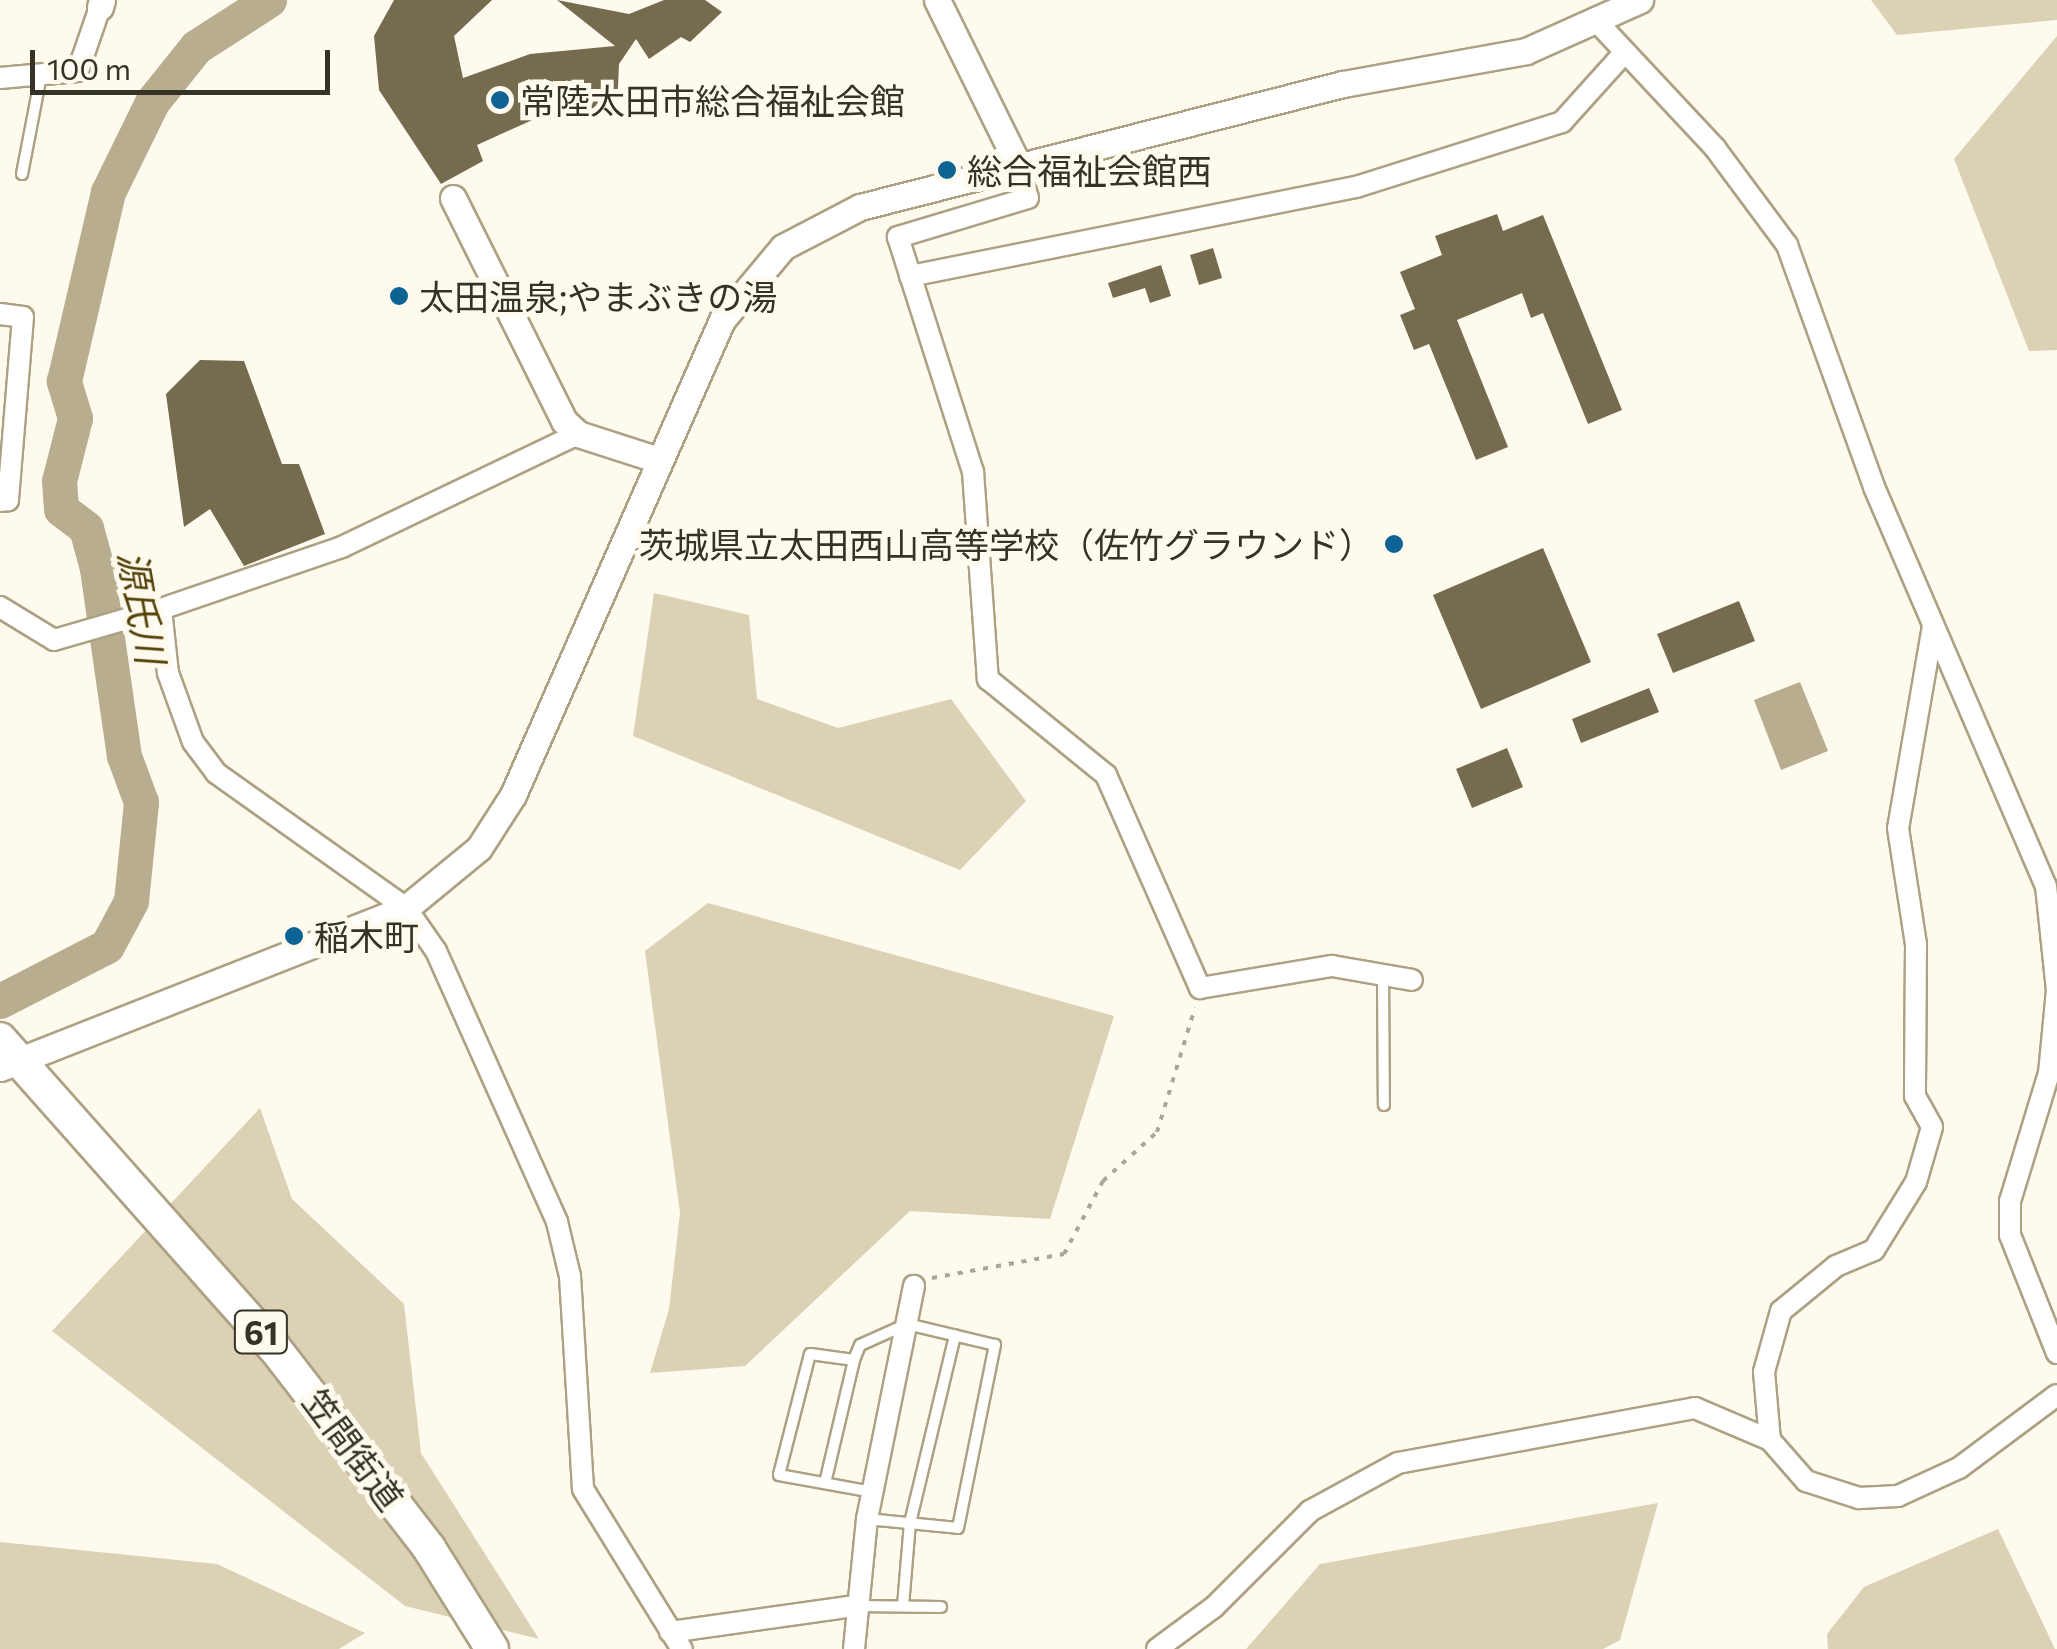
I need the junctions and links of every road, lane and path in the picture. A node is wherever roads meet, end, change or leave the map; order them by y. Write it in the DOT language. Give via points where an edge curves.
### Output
graph roads {
  1 [pos="936,0"];
  2 [pos="1640,0"];
  3 [pos="101,3"];
  4 [pos="1600,24"];
  5 [pos="1625,52"];
  6 [pos="41,74"];
  7 [pos="0,78"];
  8 [pos="1019,168"];
  9 [pos="22,174"];
  10 [pos="454,198"];
  11 [pos="910,276"];
  12 [pos="0,314"];
  13 [pos="578,434"];
  14 [pos="659,460"];
  15 [pos="0,502"];
  16 [pos="0,607"];
  17 [pos="152,612"];
  18 [pos="1933,626"];
  19 [pos="406,908"];
  20 [pos="1383,974"];
  21 [pos="1412,980"];
  22 [pos="1200,988"];
  23 [pos="7,1056"];
  24 [pos="1384,1105"];
  25 [pos="914,1286"];
  26 [pos="908,1324"];
  27 [pos="955,1335"];
  28 [pos="2057,1353"];
  29 [pos="854,1360"];
  30 [pos="2057,1395"];
  31 [pos="1770,1440"];
  32 [pos="825,1484"];
  33 [pos="873,1492"];
  34 [pos="868,1519"];
  35 [pos="910,1523"];
  36 [pos="856,1606"];
  37 [pos="903,1606"];
  38 [pos="941,1606"];
  39 [pos="676,1640"];
  40 [pos="492,1649"];
  41 [pos="854,1649"];
  42 [pos="1156,1649"];
  1 -- 8 [label="street"];
  2 -- 4 [label="street"];
  3 -- 6 [label="street" via="78,71"];
  4 -- 5 [label="street"];
  4 -- 8 [label="street" via="1526,51 1343,84"];
  5 -- 11 [label="street" via="1562,122 1356,187"];
  5 -- 18 [label="street" via="1761,202 1787,245"];
  6 -- 7 [label="street"];
  6 -- 9 [label="lane"];
  8 -- 11 [label="street" via="1028,198 898,237"];
  8 -- 14 [label="street" via="860,207 783,246 722,320"];
  10 -- 13 [label="street"];
  11 -- 22 [label="street" via="973,472 988,679 1106,776"];
  12 -- 15 [label="street" via="22,317 8,500"];
  13 -- 14 [label="street"];
  13 -- 17 [label="street" via="342,547"];
  14 -- 19 [label="street" via="513,794 479,848"];
  16 -- 17 [label="street" via="35,634 70,635"];
  17 -- 19 [label="street" via="193,742 216,773"];
  18 -- 28 [label="street" via="2046,886 2057,990 2049,1073 2010,1201 2010,1235"];
  18 -- 31 [label="street" via="1898,828 1916,944 1915,1096 1932,1128 1916,1182 1874,1250 1836,1266 1782,1311 1764,1372"];
  19 -- 23 [label="street"];
  19 -- 39 [label="street" via="484,1047 557,1222 570,1276 583,1489"];
  20 -- 21 [label="street"];
  20 -- 22 [label="street" via="1332,966"];
  20 -- 24 [label="lane"];
  22 -- 25 [label="path" via="1157,1132 1103,1181 1064,1254"];
  23 -- 40 [label="main road, 笠間街道 / 61" via="359,1452"];
  25 -- 26 [label="street"];
  26 -- 27 [label="lane"];
  26 -- 29 [label="lane" via="860,1345"];
  26 -- 33 [label="street"];
  27 -- 35 [label="lane"];
  27 -- 35 [label="lane" via="995,1345 958,1528"];
  29 -- 32 [label="lane"];
  29 -- 32 [label="lane" via="810,1354 779,1475"];
  30 -- 31 [label="street" via="1959,1468 1898,1496 1858,1498 1806,1480"];
  31 -- 42 [label="street" via="1695,1408 1398,1462 1310,1511 1214,1607"];
  32 -- 33 [label="lane"];
  33 -- 34 [label="street"];
  34 -- 35 [label="lane"];
  34 -- 36 [label="street"];
  35 -- 37 [label="lane"];
  36 -- 37 [label="lane"];
  36 -- 39 [label="street"];
  36 -- 41 [label="street"];
  37 -- 38 [label="lane"];
}
